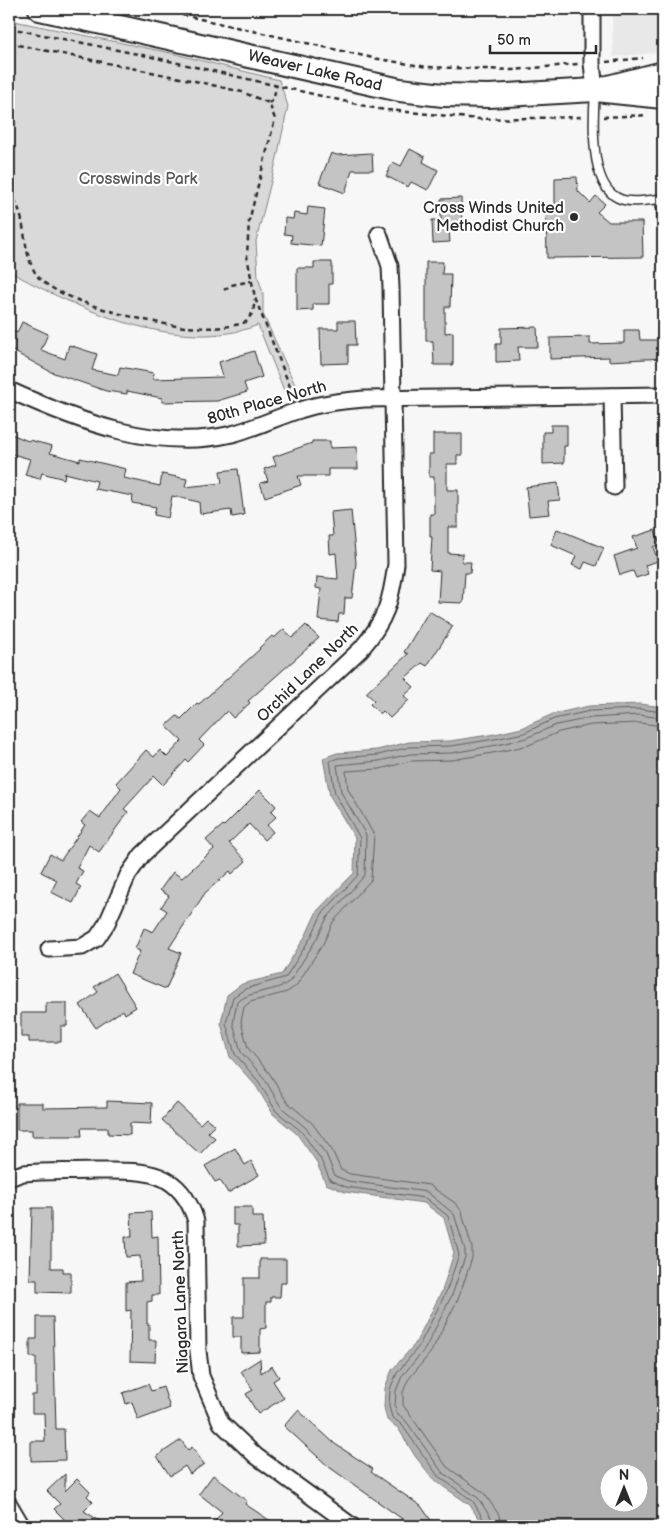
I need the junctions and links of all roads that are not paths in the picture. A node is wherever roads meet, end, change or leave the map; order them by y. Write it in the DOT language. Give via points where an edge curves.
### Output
graph roads {
  1 [pos="40,9"];
  2 [pos="592,9"];
  3 [pos="656,65"];
  4 [pos="595,90"];
  5 [pos="663,97"];
  6 [pos="663,228"];
  7 [pos="379,234"];
  8 [pos="9,390"];
  9 [pos="663,395"];
  10 [pos="612,396"];
  11 [pos="393,399"];
  12 [pos="614,487"];
  13 [pos="49,949"];
  14 [pos="9,1178"];
  15 [pos="9,1504"];
  16 [pos="22,1526"];
  17 [pos="352,1526"];
  1 -- 4 [label="main road, Weaver Lake Road" via="400,90 482,96"];
  2 -- 4 [label="street"];
  3 -- 4 [label="main road, Weaver Lake Road"];
  4 -- 5 [label="main road, Weaver Lake Road"];
  4 -- 6 [label="lane" via="593,117 600,178 618,198 630,201 660,198"];
  7 -- 11 [label="street, Orchid Lane North" via="390,266"];
  8 -- 11 [label="street, 80th Place North" via="83,421 129,433 200,439 232,434 326,403"];
  9 -- 10 [label="street, 80th Place North"];
  10 -- 11 [label="street, 80th Place North"];
  10 -- 12 [label="street"];
  11 -- 13 [label="street, Orchid Lane North" via="396,564 387,612 376,632 142,855 128,875 97,938 82,947"];
  14 -- 17 [label="street, Niagara Lane North" via="37,1172 142,1171 165,1179 182,1193 196,1221 201,1376 221,1423 238,1441"];
  15 -- 16 [label="street"];
}
